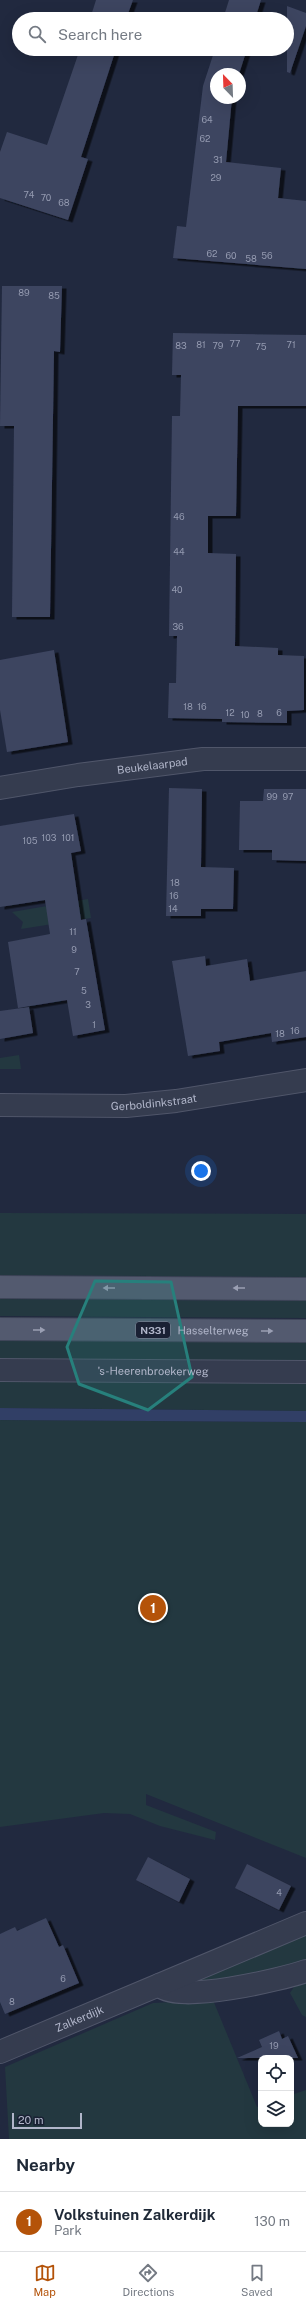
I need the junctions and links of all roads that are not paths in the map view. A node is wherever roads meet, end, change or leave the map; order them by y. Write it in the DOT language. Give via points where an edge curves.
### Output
graph roads {
  1 [pos="306,759"];
  2 [pos="0,788"];
  3 [pos="306,1080"];
  4 [pos="0,1105"];
  5 [pos="0,1287"];
  6 [pos="306,1289"];
  7 [pos="0,1329"];
  8 [pos="306,1331"];
  9 [pos="0,1370"];
  10 [pos="306,1372"];
  11 [pos="306,1923"];
  12 [pos="306,1971"];
  13 [pos="159,1986"];
  14 [pos="0,2052"];
  1 -- 2 [label="street, Beukelaarpad" via="203,759 78,774"];
  3 -- 4 [label="street, Gerboldinkstraat" via="176,1101 126,1106"];
  6 -- 5 [label="main road, one-way"];
  7 -- 8 [label="main road, Hasselterweg / N331, one-way"];
  9 -- 10 [label="street, 's-Heerenbroekerweg"];
  11 -- 13 [label="street, Zalkerdijk"];
  12 -- 13 [label="street" via="266,1982 204,1991 167,1991"];
  13 -- 14 [label="street, Zalkerdijk"];
}
